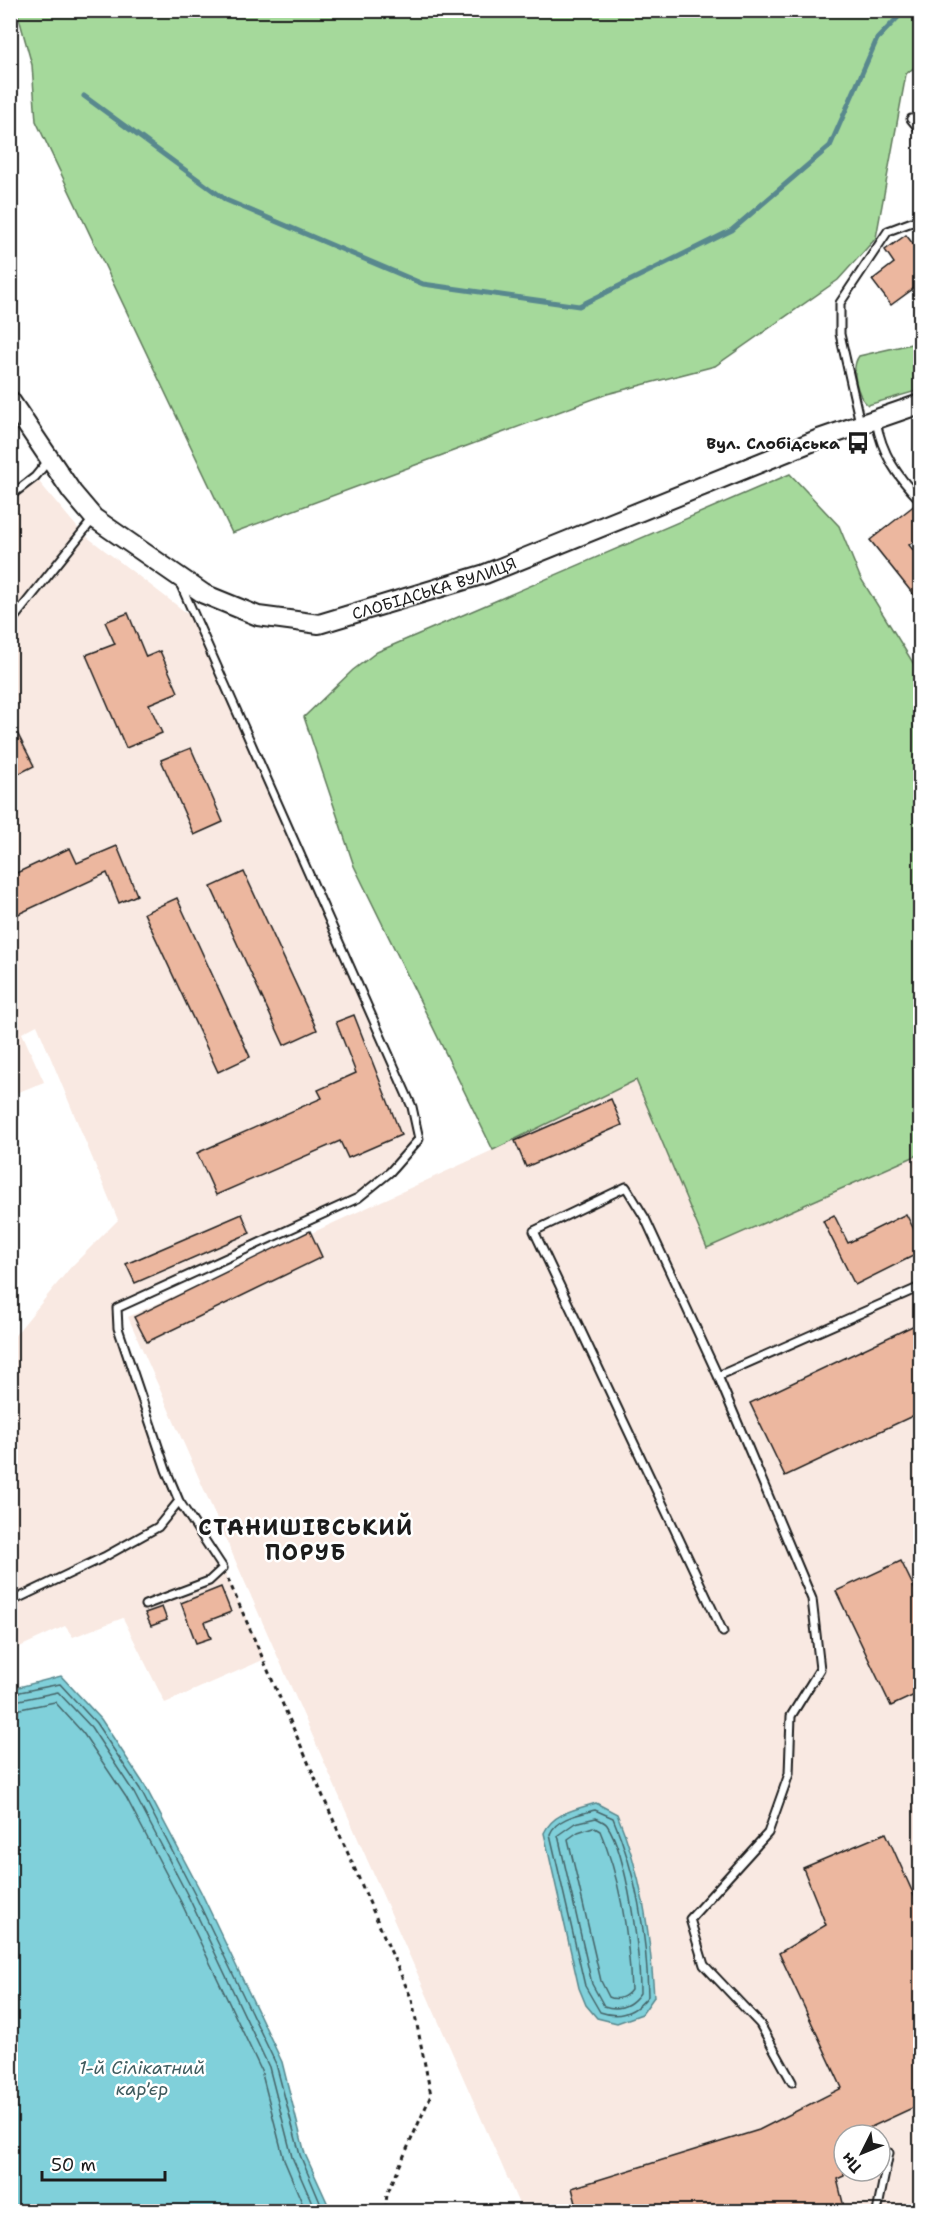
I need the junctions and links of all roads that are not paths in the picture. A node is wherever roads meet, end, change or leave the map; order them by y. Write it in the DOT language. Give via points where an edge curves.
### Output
graph roads {
  1 [pos="911,119"];
  2 [pos="921,130"];
  3 [pos="921,219"];
  4 [pos="10,399"];
  5 [pos="921,404"];
  6 [pos="868,420"];
  7 [pos="50,459"];
  8 [pos="10,496"];
  9 [pos="921,500"];
  10 [pos="94,518"];
  11 [pos="176,575"];
  12 [pos="10,623"];
  13 [pos="921,1287"];
  14 [pos="718,1376"];
  15 [pos="179,1501"];
  16 [pos="10,1602"];
  17 [pos="145,1605"];
  18 [pos="723,1632"];
  19 [pos="792,2082"];
  20 [pos="883,2183"];
  21 [pos="877,2211"];
  1 -- 2 [label="lane"];
  3 -- 6 [label="lane" via="888,231 840,303 840,334"];
  4 -- 7 [label="street, СЛОБІДСЬКА ВУЛИЦЯ"];
  5 -- 6 [label="street, СЛОБІДСЬКА ВУЛИЦЯ"];
  6 -- 9 [label="lane" via="907,486"];
  6 -- 11 [label="street, СЛОБІДСЬКА ВУЛИЦЯ" via="485,574 319,624 258,616 204,594"];
  7 -- 8 [label="lane" via="35,477"];
  7 -- 10 [label="street, СЛОБІДСЬКА ВУЛИЦЯ"];
  10 -- 11 [label="street, СЛОБІДСЬКА ВУЛИЦЯ"];
  10 -- 12 [label="lane"];
  11 -- 15 [label="lane" via="412,1107 419,1139 390,1172 358,1198 117,1308 118,1328"];
  13 -- 14 [label="lane"];
  14 -- 18 [label="lane" via="645,1218 626,1187 534,1231"];
  14 -- 19 [label="lane" via="812,1599 820,1670 791,1716 789,1774 768,1833 690,1919 704,1965 760,2024"];
  15 -- 16 [label="lane" via="158,1527"];
  15 -- 17 [label="lane" via="223,1568 209,1581"];
  20 -- 21 [label="lane"];
}
